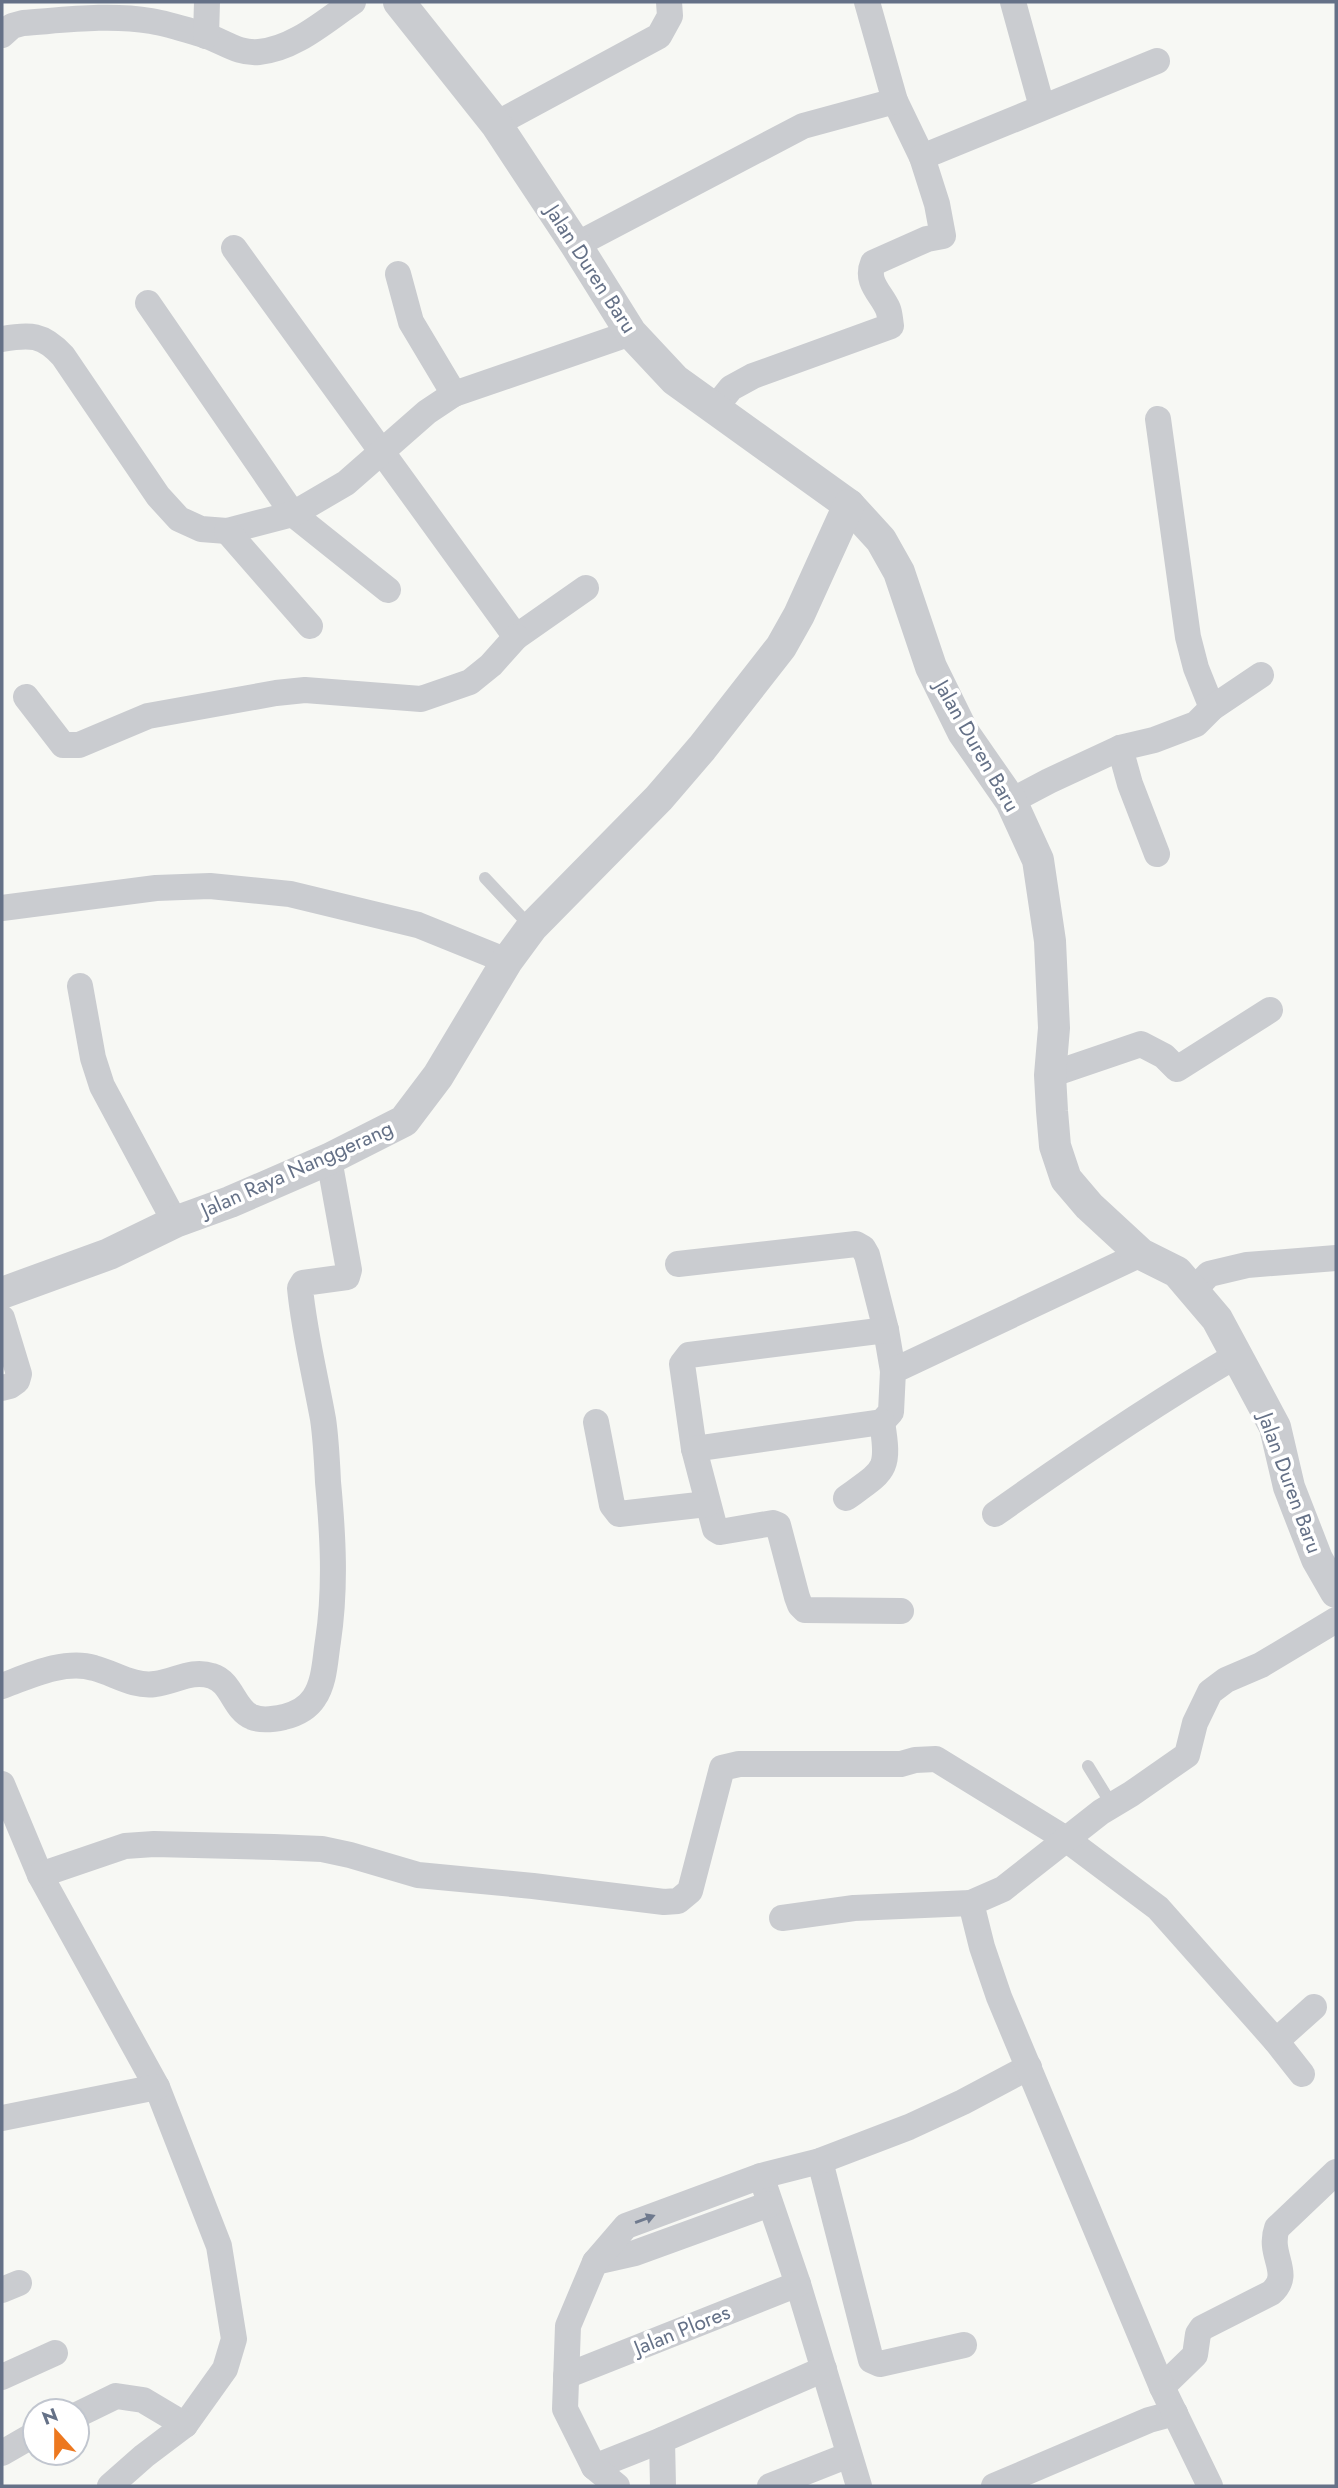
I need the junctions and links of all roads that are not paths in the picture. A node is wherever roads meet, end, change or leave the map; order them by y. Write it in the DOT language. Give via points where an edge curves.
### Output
graph roads {
  1 [pos="207,2"];
  2 [pos="353,2"];
  3 [pos="399,2"];
  4 [pos="669,2"];
  5 [pos="867,2"];
  6 [pos="1013,2"];
  7 [pos="112,10"];
  8 [pos="16,20"];
  9 [pos="206,36"];
  10 [pos="1157,61"];
  11 [pos="895,101"];
  12 [pos="1041,107"];
  13 [pos="496,124"];
  14 [pos="922,157"];
  15 [pos="576,245"];
  16 [pos="234,248"];
  17 [pos="398,274"];
  18 [pos="148,303"];
  19 [pos="631,333"];
  20 [pos="2,339"];
  21 [pos="443,401"];
  22 [pos="714,409"];
  23 [pos="1158,419"];
  24 [pos="382,452"];
  25 [pos="849,505"];
  26 [pos="293,514"];
  27 [pos="226,531"];
  28 [pos="586,588"];
  29 [pos="388,590"];
  30 [pos="310,626"];
  31 [pos="516,637"];
  32 [pos="1261,675"];
  33 [pos="26,697"];
  34 [pos="1212,708"];
  35 [pos="1120,748"];
  36 [pos="1011,801"];
  37 [pos="1157,854"];
  38 [pos="485,878"];
  39 [pos="2,908"];
  40 [pos="532,927"];
  41 [pos="506,961"];
  42 [pos="80,986"];
  43 [pos="1270,1010"];
  44 [pos="1050,1075"];
  45 [pos="329,1159"];
  46 [pos="175,1222"];
  47 [pos="1141,1254"];
  48 [pos="1336,1258"];
  49 [pos="678,1264"];
  50 [pos="1193,1291"];
  51 [pos="2,1293"];
  52 [pos="2,1318"];
  53 [pos="886,1330"];
  54 [pos="1237,1354"];
  55 [pos="893,1371"];
  56 [pos="2,1388"];
  57 [pos="596,1422"];
  58 [pos="882,1422"];
  59 [pos="694,1449"];
  60 [pos="846,1497"];
  61 [pos="707,1504"];
  62 [pos="995,1514"];
  63 [pos="1336,1592"];
  64 [pos="901,1611"];
  65 [pos="1336,1619"];
  66 [pos="2,1686"];
  67 [pos="1088,1766"];
  68 [pos="2,1784"];
  69 [pos="1112,1805"];
  70 [pos="1066,1839"];
  71 [pos="40,1875"];
  72 [pos="971,1903"];
  73 [pos="782,1918"];
  74 [pos="1314,2007"];
  75 [pos="1276,2041"];
  76 [pos="1029,2067"];
  77 [pos="1302,2074"];
  78 [pos="157,2087"];
  79 [pos="2,2118"];
  80 [pos="820,2161"];
  81 [pos="1336,2172"];
  82 [pos="761,2176"];
  83 [pos="770,2204"];
  84 [pos="594,2262"];
  85 [pos="797,2284"];
  86 [pos="964,2345"];
  87 [pos="55,2353"];
  88 [pos="824,2369"];
  89 [pos="566,2376"];
  90 [pos="2,2377"];
  91 [pos="1162,2387"];
  92 [pos="91,2408"];
  93 [pos="1175,2413"];
  94 [pos="185,2425"];
  95 [pos="662,2440"];
  96 [pos="849,2455"];
  97 [pos="594,2468"];
  98 [pos="110,2486"];
  99 [pos="617,2486"];
  100 [pos="663,2486"];
  101 [pos="770,2486"];
  102 [pos="859,2486"];
  103 [pos="994,2486"];
  104 [pos="1210,2486"];
  1 -- 9 [label="street"];
  2 -- 9 [label="street" via="274,50 238,51"];
  3 -- 13 [label="street, Jalan Duren Baru"];
  4 -- 13 [label="street" via="670,16 659,36"];
  5 -- 11 [label="street"];
  6 -- 12 [label="street"];
  7 -- 8 [label="street"];
  7 -- 9 [label="street"];
  10 -- 12 [label="street"];
  11 -- 14 [label="street"];
  11 -- 15 [label="street" via="803,126"];
  12 -- 14 [label="street"];
  13 -- 15 [label="street, Jalan Duren Baru"];
  14 -- 22 [label="street" via="943,236 873,262 871,282 889,311 891,326 754,376 731,388"];
  15 -- 19 [label="street, Jalan Duren Baru"];
  16 -- 24 [label="street"];
  17 -- 21 [label="street" via="411,323 438,370"];
  18 -- 26 [label="street"];
  19 -- 21 [label="street"];
  19 -- 22 [label="street, Jalan Duren Baru" via="675,380"];
  20 -- 27 [label="street" via="41,337 52,344 179,519 201,529"];
  21 -- 24 [label="street"];
  22 -- 25 [label="street, Jalan Duren Baru"];
  23 -- 34 [label="street" via="1188,637"];
  24 -- 26 [label="street" via="346,483"];
  24 -- 31 [label="street"];
  25 -- 36 [label="street, Jalan Duren Baru" via="881,540 899,572 936,678 963,733"];
  25 -- 40 [label="street, Jalan Raya Nanggerang" via="781,647 659,798"];
  26 -- 27 [label="street"];
  26 -- 29 [label="street"];
  27 -- 30 [label="street"];
  28 -- 31 [label="street"];
  31 -- 33 [label="street" via="470,682 421,699 305,690 276,693 148,716 79,745 63,745"];
  32 -- 34 [label="street"];
  34 -- 35 [label="street" via="1196,724"];
  35 -- 36 [label="street"];
  35 -- 37 [label="street"];
  36 -- 44 [label="street, Jalan Duren Baru" via="1038,860 1050,941 1054,1028"];
  38 -- 40 [label="lane"];
  39 -- 41 [label="street" via="156,888 210,886 276,892 418,925"];
  40 -- 41 [label="street, Jalan Raya Nanggerang"];
  41 -- 45 [label="street, Jalan Raya Nanggerang" via="438,1076 404,1121"];
  42 -- 46 [label="street" via="102,1086"];
  43 -- 44 [label="street" via="1177,1069 1164,1055 1142,1044"];
  44 -- 47 [label="street, Jalan Duren Baru" via="1055,1146 1066,1179"];
  45 -- 46 [label="street, Jalan Raya Nanggerang"];
  45 -- 66 [label="street" via="349,1270 347,1277 300,1287 323,1422 333,1532 331,1620 315,1697 295,1714 265,1719 251,1717 226,1685 212,1676 186,1674 141,1684 94,1667 69,1666"];
  46 -- 51 [label="street, Jalan Raya Nanggerang" via="109,1254"];
  47 -- 50 [label="street, Jalan Duren Baru" via="1177,1272"];
  47 -- 55 [label="street"];
  48 -- 50 [label="street" via="1247,1265 1209,1274"];
  49 -- 53 [label="street" via="856,1244 867,1255"];
  50 -- 54 [label="street, Jalan Duren Baru" via="1217,1319"];
  52 -- 56 [label="street" via="19,1374 17,1381"];
  53 -- 55 [label="street"];
  53 -- 59 [label="street" via="689,1355 682,1363"];
  54 -- 62 [label="street"];
  54 -- 63 [label="street, Jalan Duren Baru" via="1275,1427 1289,1488 1317,1559"];
  55 -- 58 [label="street" via="891,1412"];
  57 -- 61 [label="street" via="612,1505 619,1514"];
  58 -- 59 [label="street"];
  58 -- 60 [label="street" via="886,1462 875,1477"];
  59 -- 61 [label="street"];
  61 -- 64 [label="street" via="712,1524 720,1532 778,1525 797,1597 805,1610"];
  65 -- 69 [label="street" via="1210,1692 1187,1755"];
  67 -- 69 [label="lane"];
  68 -- 71 [label="street"];
  69 -- 70 [label="street"];
  70 -- 71 [label="street" via="936,1759 901,1764 732,1764 722,1768 719,1776 690,1891 678,1900 418,1875 321,1849 274,1847 125,1846"];
  70 -- 72 [label="street" via="1003,1889"];
  70 -- 75 [label="street" via="1158,1908"];
  71 -- 78 [label="street"];
  72 -- 73 [label="street" via="854,1908"];
  72 -- 76 [label="street" via="999,1997"];
  74 -- 75 [label="street"];
  75 -- 77 [label="street"];
  76 -- 80 [label="street" via="909,2127"];
  76 -- 91 [label="street"];
  78 -- 79 [label="street"];
  78 -- 94 [label="street" via="219,2246 234,2339 225,2369"];
  80 -- 82 [label="street"];
  80 -- 86 [label="street" via="871,2360 880,2364"];
  81 -- 91 [label="street" via="1277,2228 1273,2238 1282,2277 1278,2287 1202,2328 1195,2355"];
  82 -- 83 [label="street"];
  84 -- 82 [label="street, one-way" via="626,2226"];
  83 -- 84 [label="street" via="635,2253"];
  83 -- 85 [label="street"];
  84 -- 89 [label="street" via="568,2326"];
  85 -- 88 [label="street"];
  85 -- 89 [label="street, Jalan Plores"];
  87 -- 90 [label="street"];
  88 -- 95 [label="street"];
  88 -- 96 [label="street"];
  89 -- 97 [label="street" via="565,2409"];
  91 -- 93 [label="street"];
  92 -- 94 [label="street" via="116,2396 143,2400"];
  93 -- 103 [label="street"];
  93 -- 104 [label="street"];
  94 -- 98 [label="street"];
  95 -- 97 [label="street"];
  95 -- 100 [label="street"];
  96 -- 101 [label="street"];
  96 -- 102 [label="street"];
  97 -- 99 [label="street"];
}
